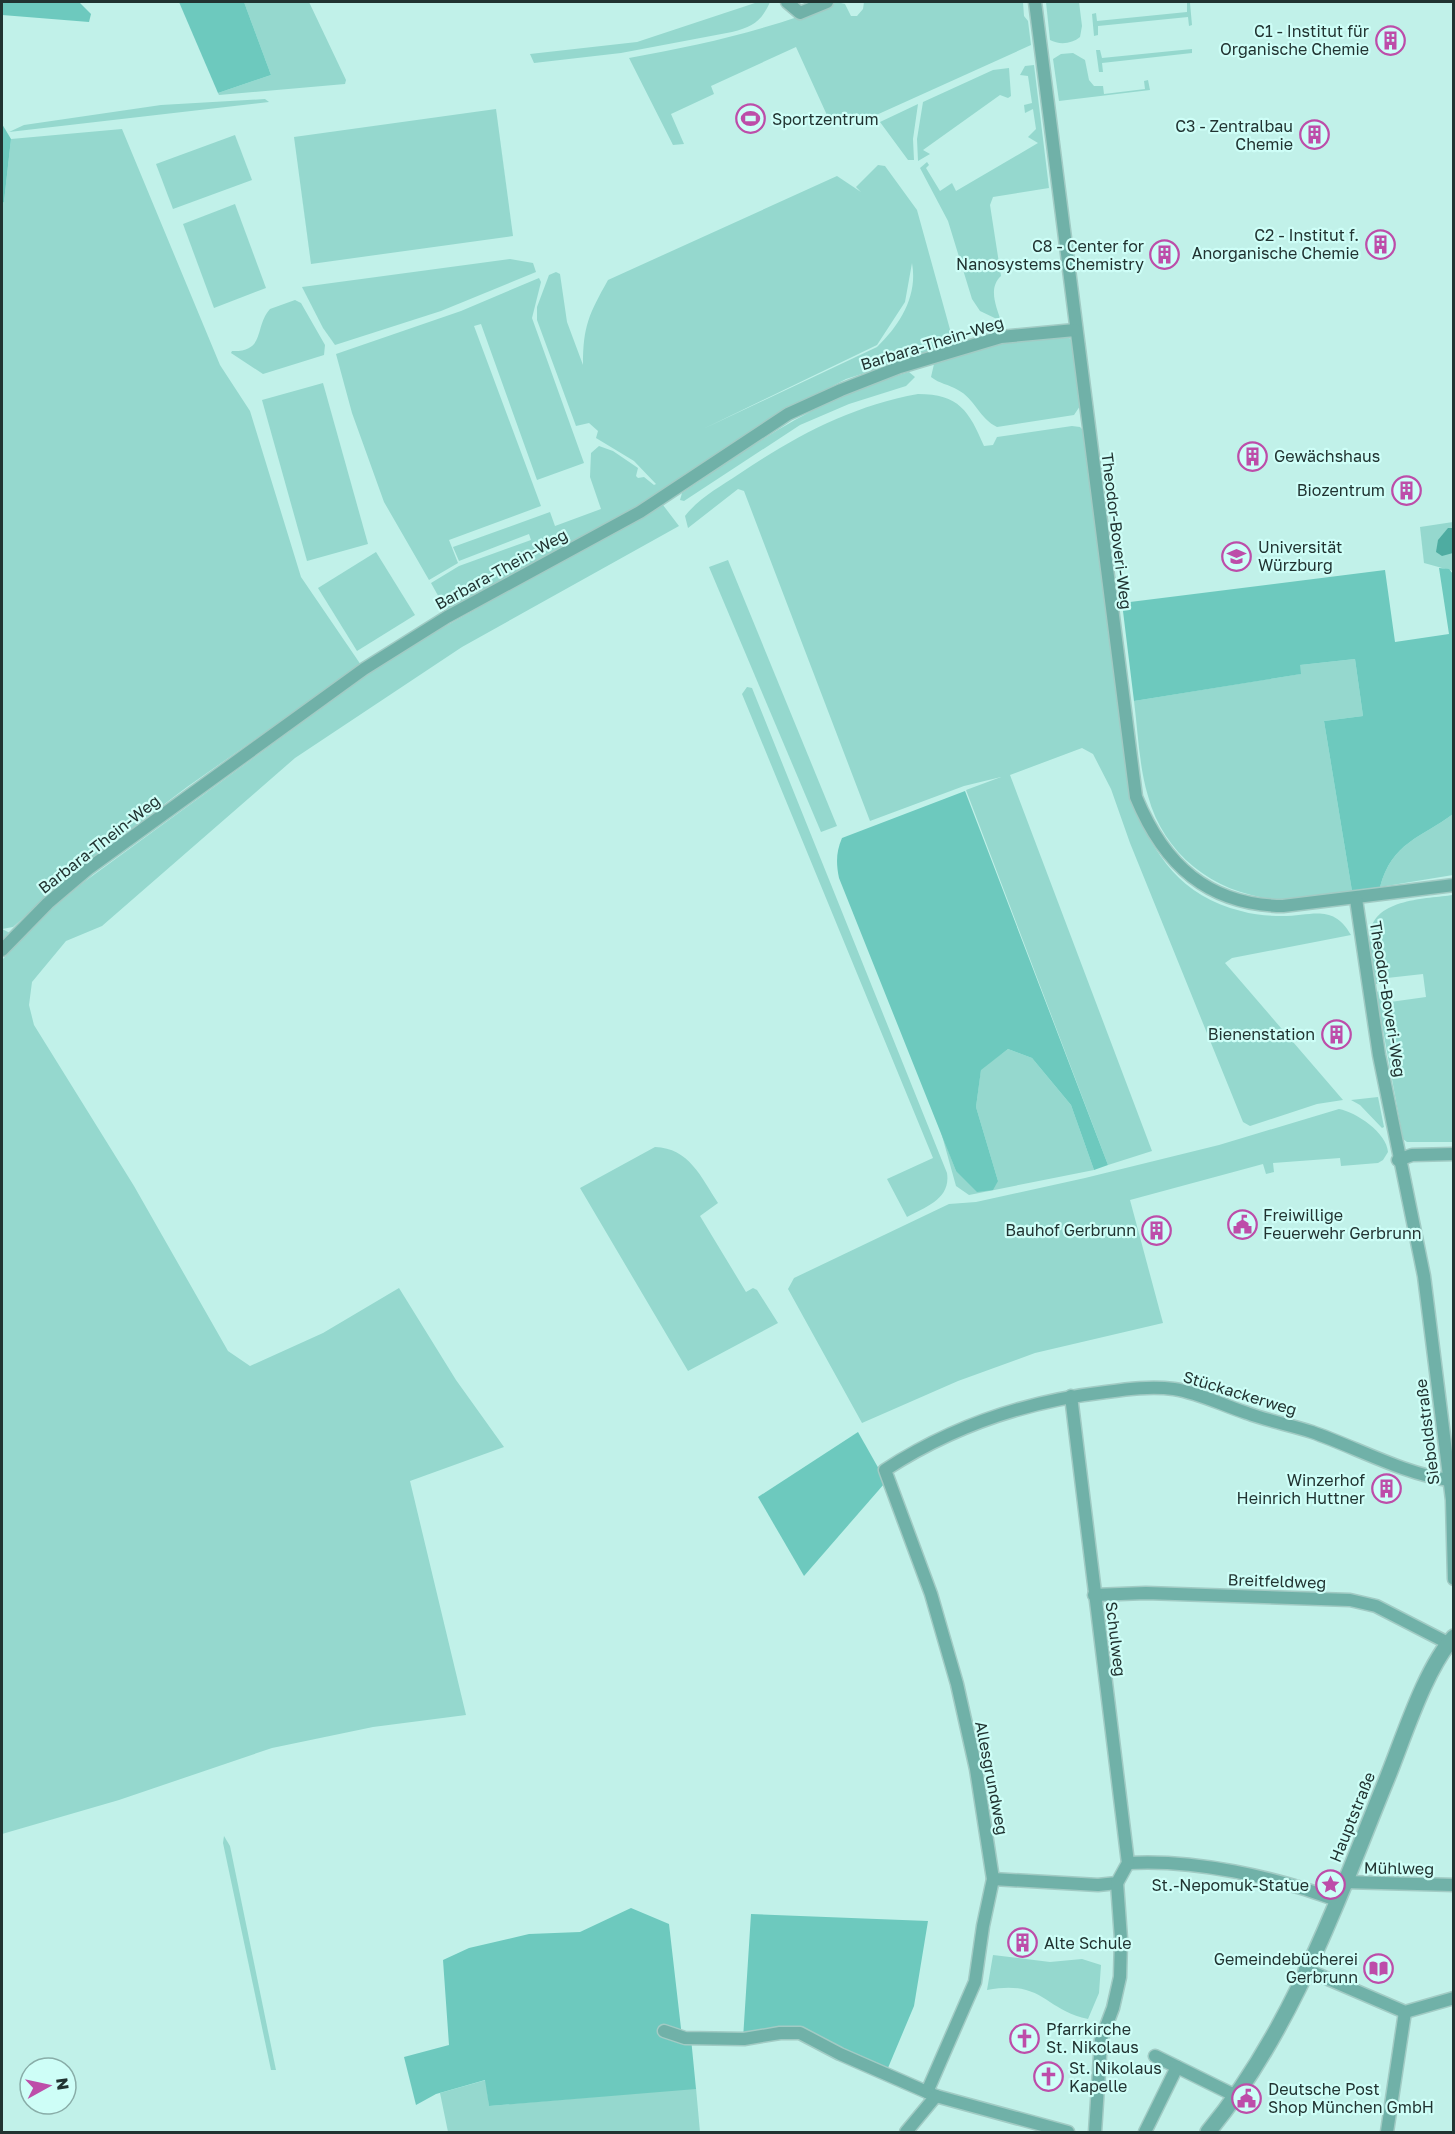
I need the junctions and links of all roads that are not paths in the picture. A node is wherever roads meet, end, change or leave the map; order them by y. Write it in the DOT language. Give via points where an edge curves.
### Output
graph roads {
  1 [pos="787,2"];
  2 [pos="827,2"];
  3 [pos="1035,2"];
  4 [pos="1075,330"];
  5 [pos="1454,885"];
  6 [pos="1356,898"];
  7 [pos="2,950"];
  8 [pos="1388,1105"];
  9 [pos="1454,1154"];
  10 [pos="1398,1160"];
  11 [pos="1071,1396"];
  12 [pos="885,1470"];
  13 [pos="1449,1480"];
  14 [pos="1454,1579"];
  15 [pos="1094,1595"];
  16 [pos="1451,1640"];
  17 [pos="1128,1863"];
  18 [pos="993,1880"];
  19 [pos="1345,1882"];
  20 [pos="1117,1883"];
  21 [pos="1454,1885"];
  22 [pos="1337,1900"];
  23 [pos="1305,1969"];
  24 [pos="1454,1998"];
  25 [pos="1405,2012"];
  26 [pos="664,2031"];
  27 [pos="1155,2056"];
  28 [pos="1177,2067"];
  29 [pos="932,2094"];
  30 [pos="1236,2096"];
  31 [pos="906,2133"];
  32 [pos="1068,2133"];
  33 [pos="1095,2133"];
  34 [pos="1145,2133"];
  35 [pos="1208,2133"];
  36 [pos="1387,2133"];
  1 -- 2 [label="street" via="800,14"];
  3 -- 4 [label="street, Theodor-Boveri-Weg"];
  4 -- 6 [label="street, Theodor-Boveri-Weg" via="1136,797 1143,815 1170,858 1195,880 1233,900 1283,906"];
  4 -- 7 [label="street, Barbara-Thein-Weg" via="1001,337 900,368 788,414 640,512 447,617 364,669 88,869"];
  5 -- 6 [label="street, Theodor-Boveri-Weg"];
  6 -- 8 [label="street, Theodor-Boveri-Weg"];
  8 -- 10 [label="street, Sieboldstraße"];
  9 -- 10 [label="street" via="1412,1155"];
  10 -- 13 [label="street, Sieboldstraße" via="1424,1276"];
  11 -- 12 [label="street, Stückackerweg" via="1015,1409 964,1429"];
  11 -- 13 [label="street, Stückackerweg" via="1158,1388 1195,1394"];
  11 -- 15 [label="street, Schulweg"];
  12 -- 18 [label="street, Allesgrundweg" via="931,1594 957,1684 976,1769"];
  13 -- 14 [label="street, Sieboldstraße"];
  15 -- 16 [label="street, Breitfeldweg" via="1146,1593 1350,1600 1376,1606"];
  15 -- 17 [label="street, Schulweg"];
  16 -- 19 [label="street, Hauptstraße" via="1429,1678"];
  17 -- 20 [label="street"];
  17 -- 22 [label="street" via="1221,1870 1287,1883"];
  18 -- 20 [label="street"];
  18 -- 29 [label="street, Allesgrundweg" via="975,1982"];
  19 -- 21 [label="street, Mühlweg"];
  19 -- 22 [label="street, Hauptstraße"];
  20 -- 33 [label="street" via="1120,1977 1101,2040"];
  22 -- 23 [label="street, Hauptstraße"];
  23 -- 25 [label="street"];
  23 -- 30 [label="street, Hauptstraße" via="1266,2050"];
  24 -- 25 [label="street"];
  25 -- 36 [label="street"];
  26 -- 29 [label="street" via="685,2037 744,2039 800,2033"];
  27 -- 28 [label="street"];
  28 -- 30 [label="street"];
  28 -- 34 [label="street"];
  29 -- 31 [label="street, Allesgrundweg"];
  29 -- 32 [label="street"];
  30 -- 35 [label="street, Hauptstraße"];
}
